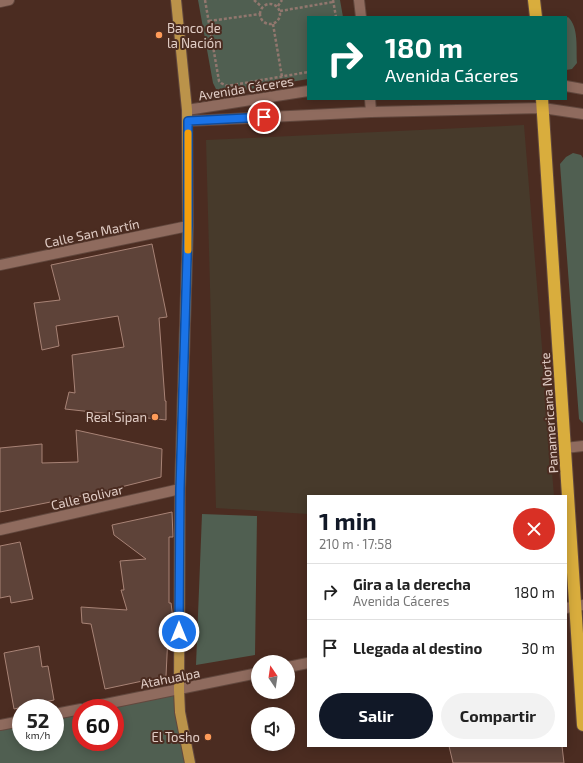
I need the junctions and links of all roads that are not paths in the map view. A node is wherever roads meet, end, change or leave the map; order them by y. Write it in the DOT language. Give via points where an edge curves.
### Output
graph roads {
  1 [pos="9,0"];
  2 [pos="176,0"];
  3 [pos="359,0"];
  4 [pos="534,0"];
  5 [pos="0,2"];
  6 [pos="361,16"];
  7 [pos="536,16"];
  8 [pos="567,86"];
  9 [pos="583,89"];
  10 [pos="307,91"];
  11 [pos="370,100"];
  12 [pos="543,103"];
  13 [pos="187,110"];
  14 [pos="371,112"];
  15 [pos="583,114"];
  16 [pos="188,121"];
  17 [pos="188,226"];
  18 [pos="0,265"];
  19 [pos="583,446"];
  20 [pos="565,448"];
  21 [pos="180,489"];
  22 [pos="0,530"];
  23 [pos="575,606"];
  24 [pos="307,663"];
  25 [pos="295,666"];
  26 [pos="251,675"];
  27 [pos="179,690"];
  28 [pos="124,701"];
  29 [pos="12,723"];
  30 [pos="0,725"];
  31 [pos="583,725"];
  32 [pos="190,763"];
  1 -- 5 [label="street"];
  2 -- 13 [label="main road"];
  3 -- 6 [label="street"];
  4 -- 7 [label="highway"];
  8 -- 9 [label="street"];
  10 -- 13 [label="street, Avenida Cáceres"];
  11 -- 14 [label="street"];
  12 -- 14 [label="street, Avenida Cáceres"];
  12 -- 15 [label="street, Avenida Cáceres"];
  12 -- 20 [label="highway, Panamericana Norte"];
  13 -- 16 [label="main road"];
  14 -- 16 [label="street, Avenida Cáceres"];
  16 -- 17 [label="main road"];
  17 -- 18 [label="street, Calle San Martín"];
  17 -- 21 [label="main road"];
  19 -- 20 [label="street"];
  20 -- 23 [label="highway, Panamericana Norte"];
  21 -- 22 [label="street, Calle Bolivar"];
  21 -- 27 [label="main road"];
  23 -- 31 [label="highway, Panamericana Norte"];
  24 -- 25 [label="street"];
  26 -- 27 [label="street, Atahualpa"];
  27 -- 28 [label="street, Atahualpa"];
  27 -- 32 [label="main road" via="180,712"];
  29 -- 30 [label="street"];
}
